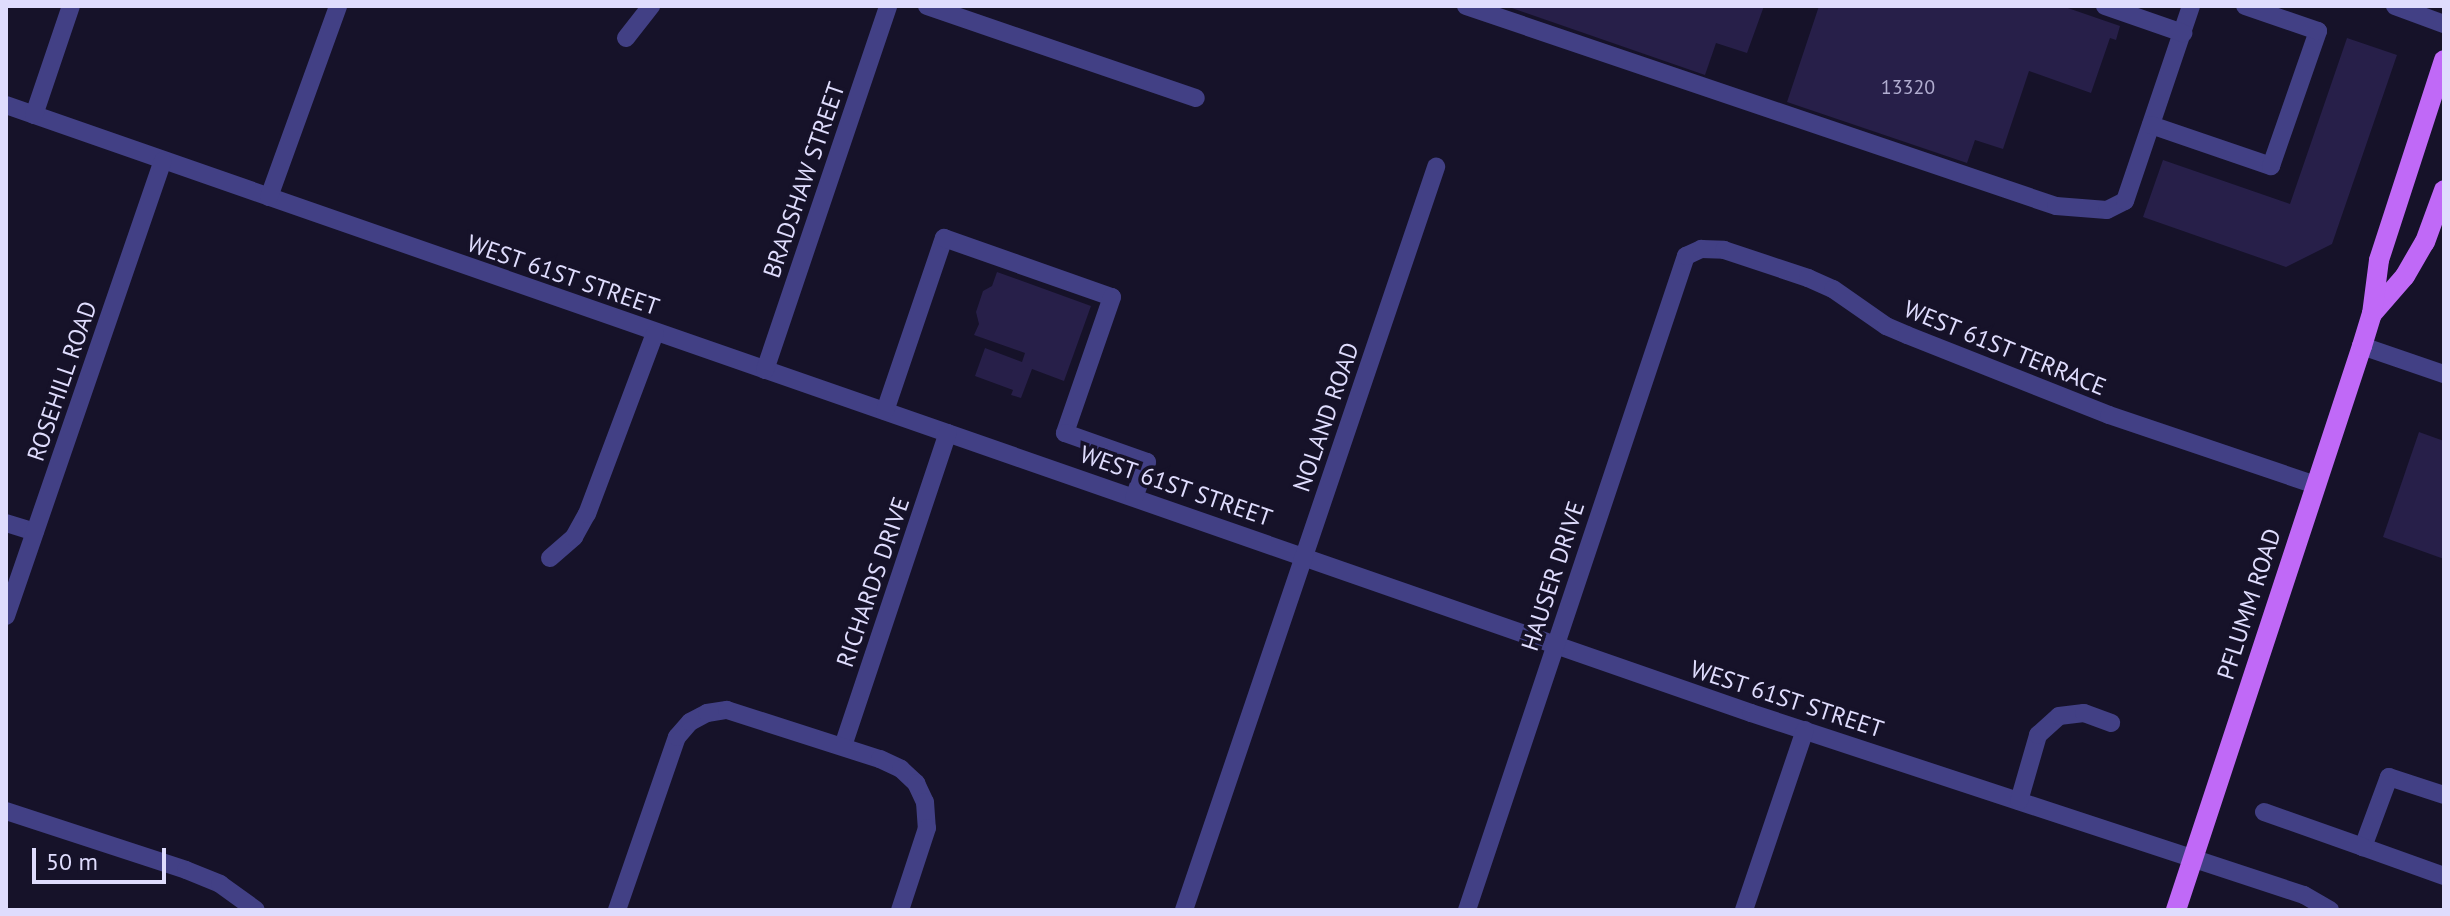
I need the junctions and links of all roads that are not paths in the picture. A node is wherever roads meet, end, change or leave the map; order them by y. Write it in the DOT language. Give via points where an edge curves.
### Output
graph roads {
  1 [pos="71,6"];
  2 [pos="338,6"];
  3 [pos="651,6"];
  4 [pos="888,6"];
  5 [pos="927,6"];
  6 [pos="1466,6"];
  7 [pos="2105,6"];
  8 [pos="2191,6"];
  9 [pos="2245,6"];
  10 [pos="2395,6"];
  11 [pos="2140,12"];
  12 [pos="2444,24"];
  13 [pos="2183,33"];
  14 [pos="626,38"];
  15 [pos="2444,60"];
  16 [pos="1196,98"];
  17 [pos="6,105"];
  18 [pos="34,115"];
  19 [pos="2151,125"];
  20 [pos="163,161"];
  21 [pos="1436,167"];
  22 [pos="2444,190"];
  23 [pos="269,197"];
  24 [pos="1686,256"];
  25 [pos="2372,314"];
  26 [pos="655,333"];
  27 [pos="2362,346"];
  28 [pos="765,370"];
  29 [pos="2444,374"];
  30 [pos="885,411"];
  31 [pos="948,433"];
  32 [pos="2316,485"];
  33 [pos="1134,497"];
  34 [pos="6,523"];
  35 [pos="35,532"];
  36 [pos="1304,555"];
  37 [pos="550,558"];
  38 [pos="6,616"];
  39 [pos="1554,644"];
  40 [pos="2111,723"];
  41 [pos="1805,730"];
  42 [pos="843,746"];
  43 [pos="2444,795"];
  44 [pos="2019,801"];
  45 [pos="6,811"];
  46 [pos="2264,812"];
  47 [pos="2363,847"];
  48 [pos="2193,860"];
  49 [pos="2444,876"];
  50 [pos="256,910"];
  51 [pos="617,910"];
  52 [pos="900,910"];
  53 [pos="1184,910"];
  54 [pos="1467,910"];
  55 [pos="1744,910"];
  56 [pos="2176,910"];
  57 [pos="2330,910"];
  1 -- 18 [label="street"];
  2 -- 23 [label="street"];
  3 -- 14 [label="street"];
  4 -- 28 [label="street, BRADSHAW STREET"];
  5 -- 16 [label="street"];
  6 -- 19 [label="street" via="2056,206 2107,210 2125,201"];
  7 -- 11 [label="street"];
  8 -- 13 [label="street"];
  9 -- 19 [label="street" via="2318,31 2271,166"];
  10 -- 12 [label="street"];
  11 -- 13 [label="street"];
  13 -- 19 [label="street"];
  15 -- 25 [label="main road, PFLUMM ROAD" via="2379,260"];
  17 -- 18 [label="street, WEST 61ST STREET"];
  18 -- 20 [label="street, WEST 61ST STREET"];
  20 -- 23 [label="street, WEST 61ST STREET"];
  20 -- 35 [label="street, ROSEHILL ROAD"];
  21 -- 36 [label="street, NOLAND ROAD"];
  22 -- 25 [label="main road, PFLUMM ROAD" via="2425,242 2405,276"];
  23 -- 26 [label="street, WEST 61ST STREET"];
  24 -- 32 [label="street, WEST 61ST TERRACE" via="1701,249 1724,250 1808,278 1907,335 2109,415"];
  24 -- 39 [label="street, HAUSER DRIVE"];
  25 -- 27 [label="main road, PFLUMM ROAD"];
  26 -- 28 [label="street, WEST 61ST STREET"];
  26 -- 37 [label="street" via="587,514 574,537"];
  27 -- 29 [label="street"];
  27 -- 32 [label="main road, PFLUMM ROAD"];
  28 -- 30 [label="street, WEST 61ST STREET"];
  30 -- 31 [label="street, WEST 61ST STREET"];
  30 -- 33 [label="street" via="944,238 1112,297 1065,433 1147,462"];
  31 -- 33 [label="street, WEST 61ST STREET"];
  31 -- 42 [label="street, RICHARDS DRIVE"];
  32 -- 48 [label="main road, PFLUMM ROAD"];
  33 -- 36 [label="street, WEST 61ST STREET"];
  34 -- 35 [label="street"];
  35 -- 38 [label="street, ROSEHILL ROAD"];
  36 -- 39 [label="street, WEST 61ST STREET"];
  36 -- 53 [label="street, NOLAND ROAD"];
  39 -- 41 [label="street, WEST 61ST STREET"];
  39 -- 54 [label="street, HAUSER DRIVE"];
  40 -- 44 [label="street" via="2084,713 2059,716 2038,735"];
  41 -- 44 [label="street, WEST 61ST STREET"];
  41 -- 55 [label="street"];
  42 -- 51 [label="street" via="727,710 690,722 669,754"];
  42 -- 52 [label="street" via="901,769 925,802 927,828"];
  43 -- 47 [label="street" via="2389,777"];
  44 -- 48 [label="street, WEST 61ST STREET"];
  45 -- 50 [label="street" via="186,870 220,884"];
  46 -- 47 [label="street"];
  47 -- 49 [label="street"];
  48 -- 56 [label="main road, PFLUMM ROAD"];
  48 -- 57 [label="street, WEST 61ST STREET" via="2304,895"];
}
